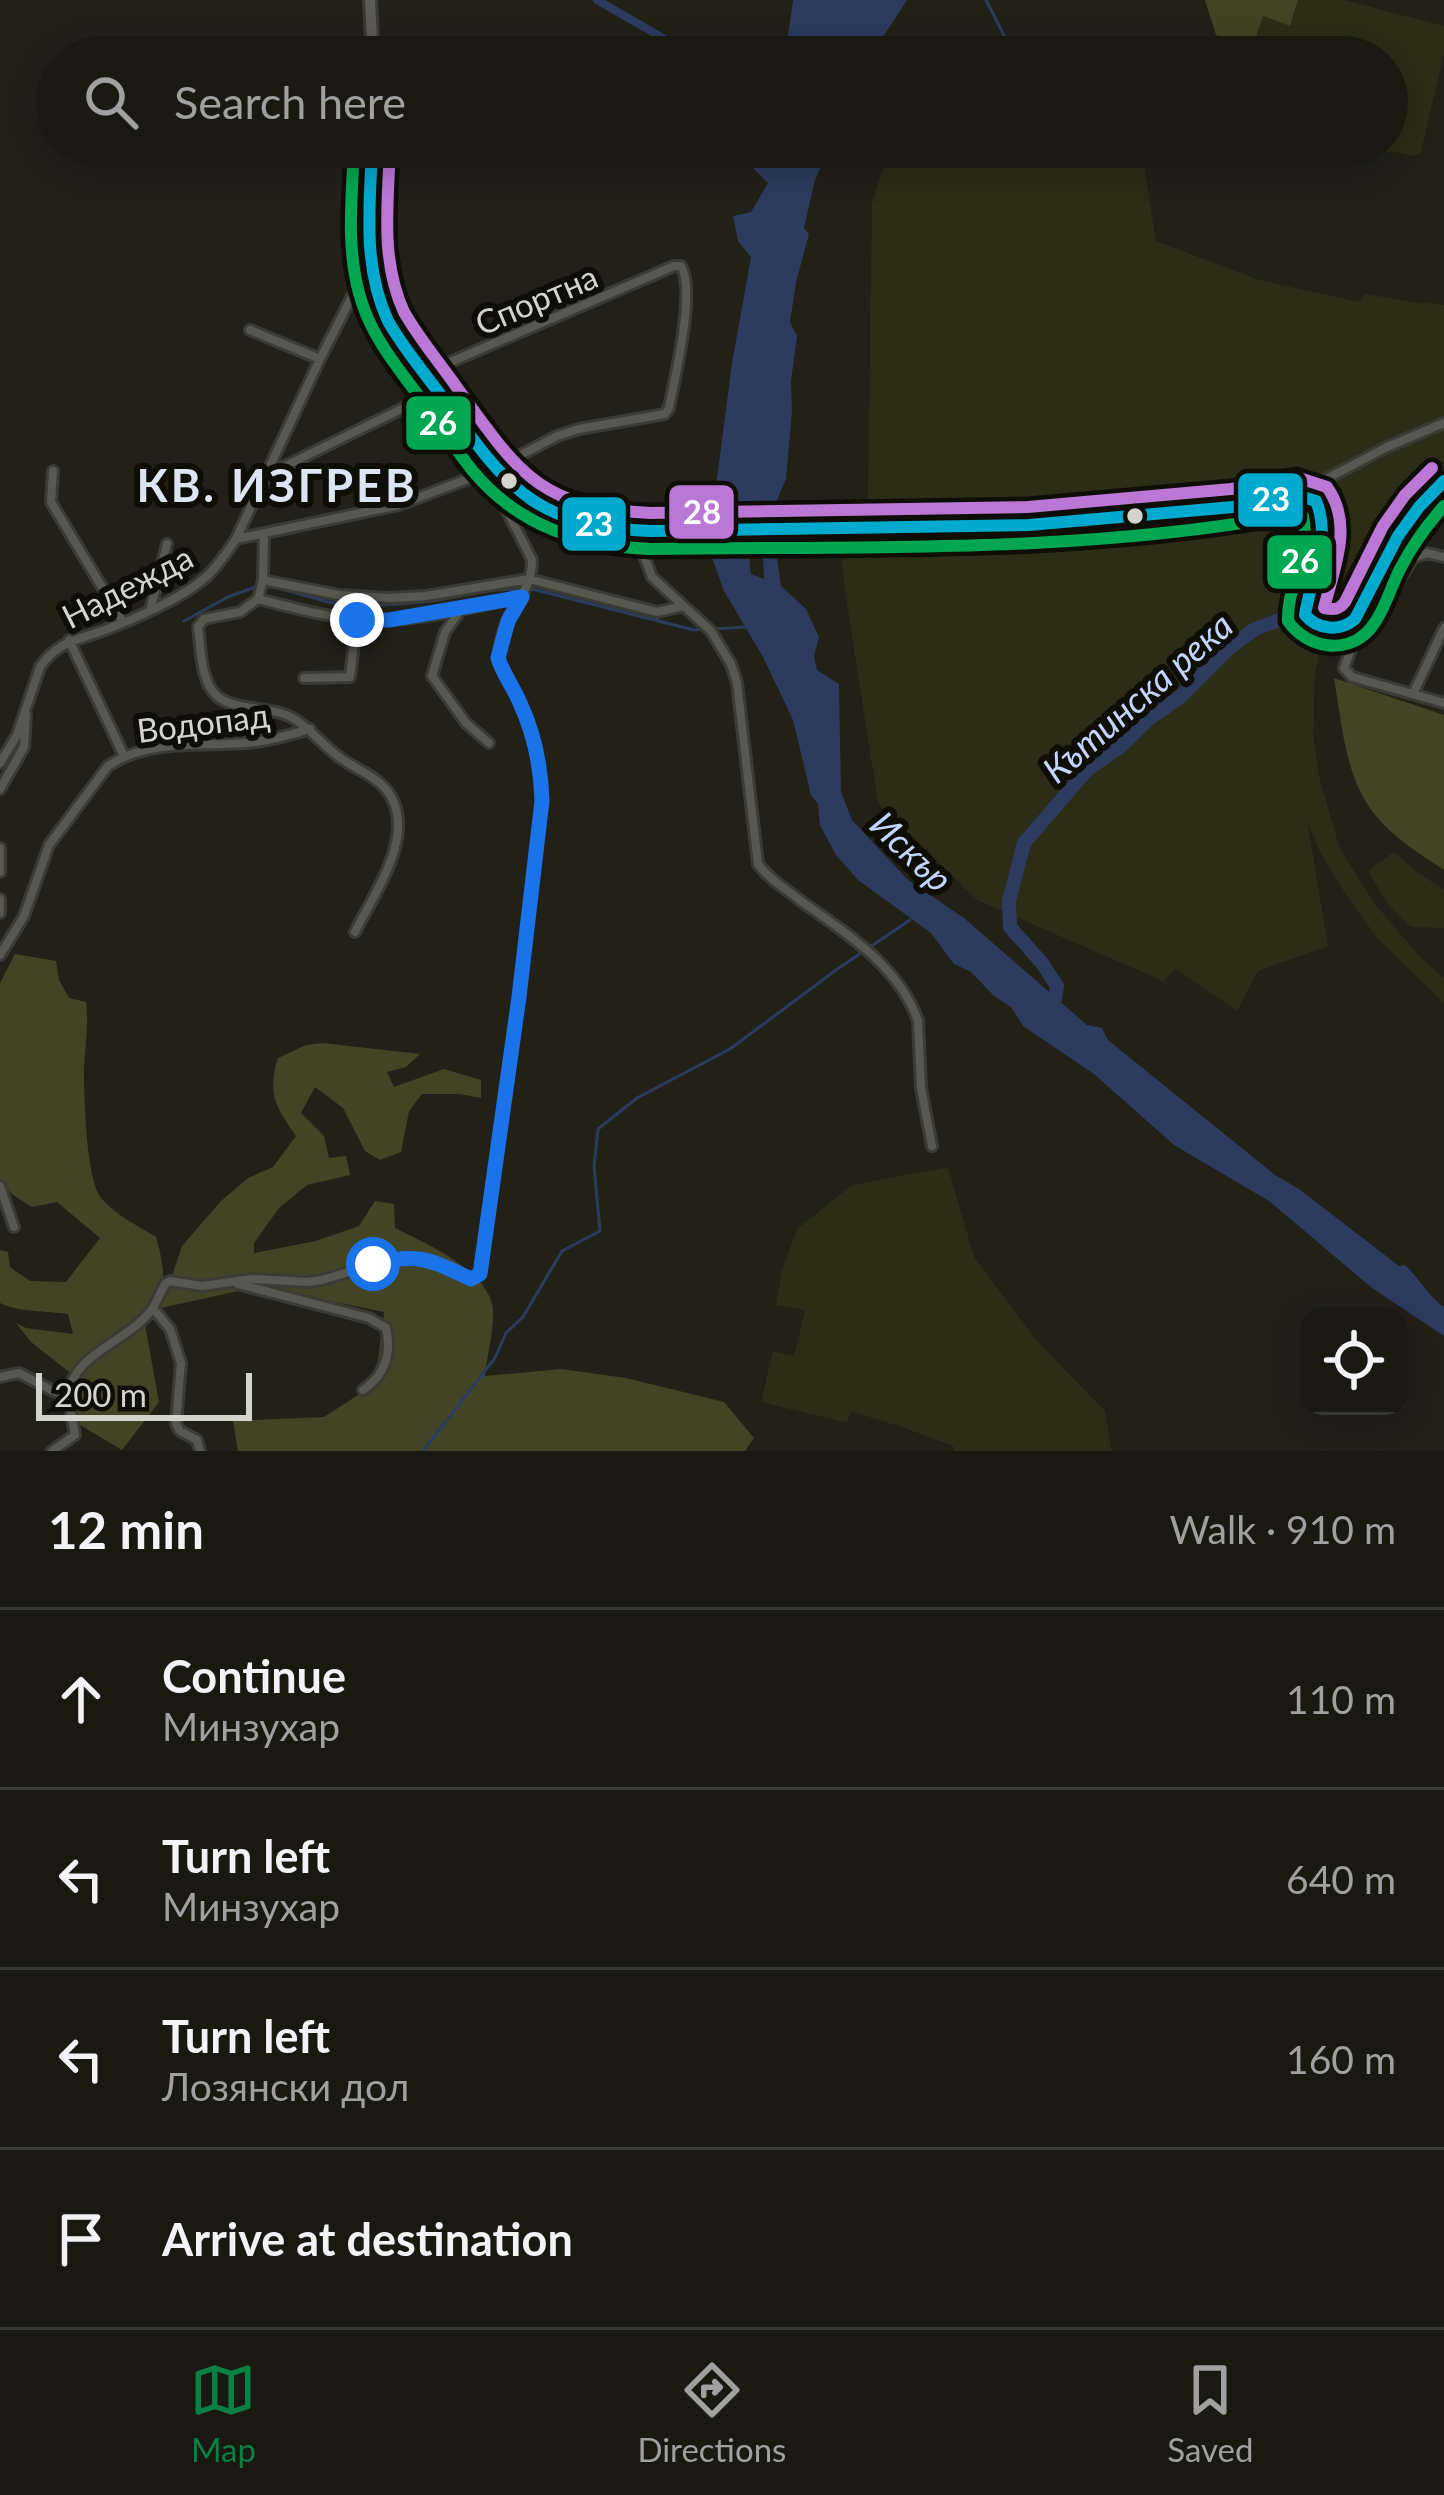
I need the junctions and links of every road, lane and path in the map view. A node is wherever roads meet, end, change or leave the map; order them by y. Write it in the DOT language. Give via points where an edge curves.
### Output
graph roads {
  1 [pos="370,0"];
  2 [pos="372,36"];
  3 [pos="372,168"];
  4 [pos="370,260"];
  5 [pos="250,330"];
  6 [pos="320,358"];
  7 [pos="424,373"];
  8 [pos="438,391"];
  9 [pos="1444,422"];
  10 [pos="494,469"];
  11 [pos="53,471"];
  12 [pos="266,475"];
  13 [pos="1444,481"];
  14 [pos="1296,495"];
  15 [pos="635,530"];
  16 [pos="265,534"];
  17 [pos="236,539"];
  18 [pos="167,544"];
  19 [pos="1444,557"];
  20 [pos="529,581"];
  21 [pos="260,589"];
  22 [pos="524,596"];
  23 [pos="684,606"];
  24 [pos="150,609"];
  25 [pos="462,609"];
  26 [pos="357,620"];
  27 [pos="123,622"];
  28 [pos="1444,628"];
  29 [pos="69,640"];
  30 [pos="304,677"];
  31 [pos="1413,694"];
  32 [pos="27,702"];
  33 [pos="1444,703"];
  34 [pos="310,729"];
  35 [pos="489,743"];
  36 [pos="124,756"];
  37 [pos="0,763"];
  38 [pos="0,789"];
  39 [pos="0,848"];
  40 [pos="0,872"];
  41 [pos="0,899"];
  42 [pos="0,913"];
  43 [pos="355,932"];
  44 [pos="0,955"];
  45 [pos="932,1146"];
  46 [pos="0,1186"];
  47 [pos="14,1227"];
  48 [pos="231,1283"];
  49 [pos="153,1308"];
  50 [pos="0,1377"];
  51 [pos="363,1390"];
  52 [pos="68,1395"];
  53 [pos="52,1451"];
  54 [pos="200,1451"];
  1 -- 2 [label="street"];
  3 -- 4 [label="street"];
  4 -- 6 [label="street, Надежда"];
  4 -- 7 [label="street" via="383,310"];
  5 -- 6 [label="street"];
  6 -- 12 [label="street, Надежда"];
  7 -- 8 [label="street"];
  7 -- 10 [label="street, Спортна" via="667,269 685,271 669,409 579,428"];
  8 -- 10 [label="street"];
  8 -- 12 [label="street"];
  9 -- 14 [label="street"];
  10 -- 15 [label="street" via="564,518"];
  10 -- 16 [label="street" via="399,505"];
  10 -- 20 [label="street" via="532,560"];
  11 -- 27 [label="street" via="51,502"];
  12 -- 17 [label="street, Надежда"];
  13 -- 14 [label="street" via="1396,539 1360,613 1338,627 1305,615 1324,522 1316,501"];
  14 -- 15 [label="street" via="1090,521"];
  15 -- 23 [label="street" via="652,577"];
  16 -- 17 [label="street"];
  16 -- 21 [label="street"];
  17 -- 24 [label="street, Надежда" via="210,574"];
  18 -- 24 [label="street"];
  19 -- 31 [label="street" via="1420,554 1401,574 1345,662 1352,677"];
  20 -- 21 [label="street" via="388,598"];
  20 -- 22 [label="street"];
  20 -- 23 [label="street" via="657,613"];
  21 -- 26 [label="street"];
  21 -- 34 [label="street" via="240,612 204,619 198,628 207,681 231,703 274,710"];
  22 -- 25 [label="street"];
  22 -- 48 [label="street" via="498,658 535,742 542,801 480,1274 471,1279 409,1257 322,1280"];
  23 -- 45 [label="street" via="722,645 737,683 758,864 862,945 905,994 918,1021"];
  24 -- 27 [label="street, Надежда"];
  25 -- 26 [label="street"];
  25 -- 35 [label="street" via="445,632 432,676"];
  26 -- 30 [label="street" via="350,677"];
  27 -- 29 [label="street, Надежда"];
  28 -- 31 [label="street"];
  29 -- 32 [label="street, Надежда" via="45,659"];
  29 -- 36 [label="street"];
  31 -- 33 [label="street"];
  32 -- 37 [label="street"];
  32 -- 38 [label="street" via="26,739"];
  34 -- 36 [label="street, Водопад"];
  34 -- 43 [label="street" via="374,778 395,805 396,845"];
  36 -- 44 [label="street, Водопад" via="49,845 24,916"];
  39 -- 40 [label="street"];
  41 -- 42 [label="street"];
  46 -- 47 [label="street"];
  48 -- 49 [label="street" via="170,1280"];
  48 -- 51 [label="street" via="386,1328 385,1366"];
  49 -- 52 [label="street" via="73,1375"];
  49 -- 54 [label="street" via="181,1363 176,1424"];
  50 -- 52 [label="street" via="20,1373"];
  52 -- 53 [label="street" via="75,1435"];
}
